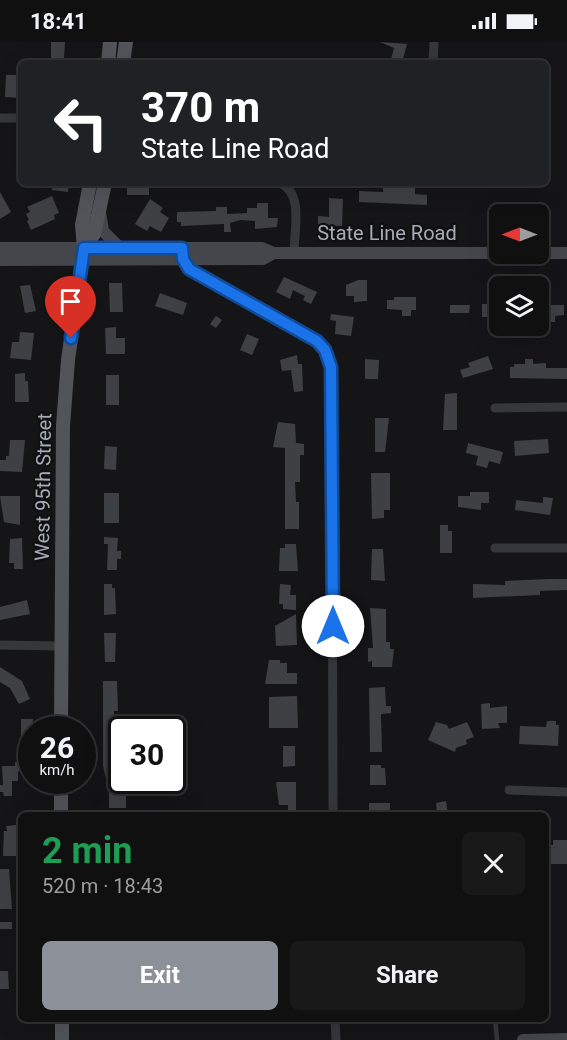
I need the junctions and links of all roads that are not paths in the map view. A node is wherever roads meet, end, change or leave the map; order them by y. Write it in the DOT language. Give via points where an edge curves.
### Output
graph roads {
  1 [pos="110,42"];
  2 [pos="126,42"];
  3 [pos="434,42"];
  4 [pos="108,60"];
  5 [pos="123,60"];
  6 [pos="433,60"];
  7 [pos="0,118"];
  8 [pos="18,118"];
  9 [pos="89,186"];
  10 [pos="104,186"];
  11 [pos="283,186"];
  12 [pos="99,208"];
  13 [pos="0,248"];
  14 [pos="120,248"];
  15 [pos="183,253"];
  16 [pos="297,253"];
  17 [pos="489,253"];
  18 [pos="549,253"];
  19 [pos="567,253"];
  20 [pos="83,254"];
  21 [pos="0,260"];
  22 [pos="567,407"];
  23 [pos="495,408"];
  24 [pos="495,548"];
  25 [pos="567,548"];
  26 [pos="0,645"];
  27 [pos="60,645"];
  28 [pos="61,716"];
  29 [pos="509,790"];
  30 [pos="567,792"];
  31 [pos="61,794"];
  32 [pos="61,812"];
  33 [pos="333,812"];
  34 [pos="62,1022"];
  35 [pos="335,1022"];
  36 [pos="495,1022"];
  37 [pos="567,1039"];
  38 [pos="62,1040"];
  39 [pos="336,1040"];
  40 [pos="497,1040"];
  41 [pos="523,1040"];
  1 -- 4 [label="main road"];
  2 -- 5 [label="main road"];
  3 -- 6 [label="street"];
  7 -- 8 [label="street"];
  9 -- 20 [label="main road" via="82,225"];
  10 -- 12 [label="main road"];
  11 -- 16 [label="street" via="292,194 297,214"];
  12 -- 14 [label="main road" via="104,231"];
  12 -- 20 [label="main road" via="94,234"];
  13 -- 20 [label="main road, State Line Road"];
  14 -- 15 [label="main road, State Line Road"];
  14 -- 20 [label="main road, State Line Road"];
  15 -- 16 [label="main road, State Line Road" via="263,259 274,253"];
  15 -- 20 [label="main road, State Line Road"];
  15 -- 33 [label="street" via="189,269 308,334 330,359"];
  16 -- 17 [label="main road, State Line Road"];
  18 -- 19 [label="main road"];
  20 -- 21 [label="main road, State Line Road"];
  20 -- 27 [label="main road, West 95th Street" via="63,426"];
  22 -- 23 [label="street"];
  24 -- 25 [label="street"];
  26 -- 27 [label="street"];
  27 -- 28 [label="main road, West 95th Street"];
  29 -- 30 [label="street"];
  31 -- 32 [label="main road"];
  34 -- 38 [label="main road"];
  35 -- 39 [label="street"];
  36 -- 40 [label="lane"];
  37 -- 41 [label="main road"];
}
